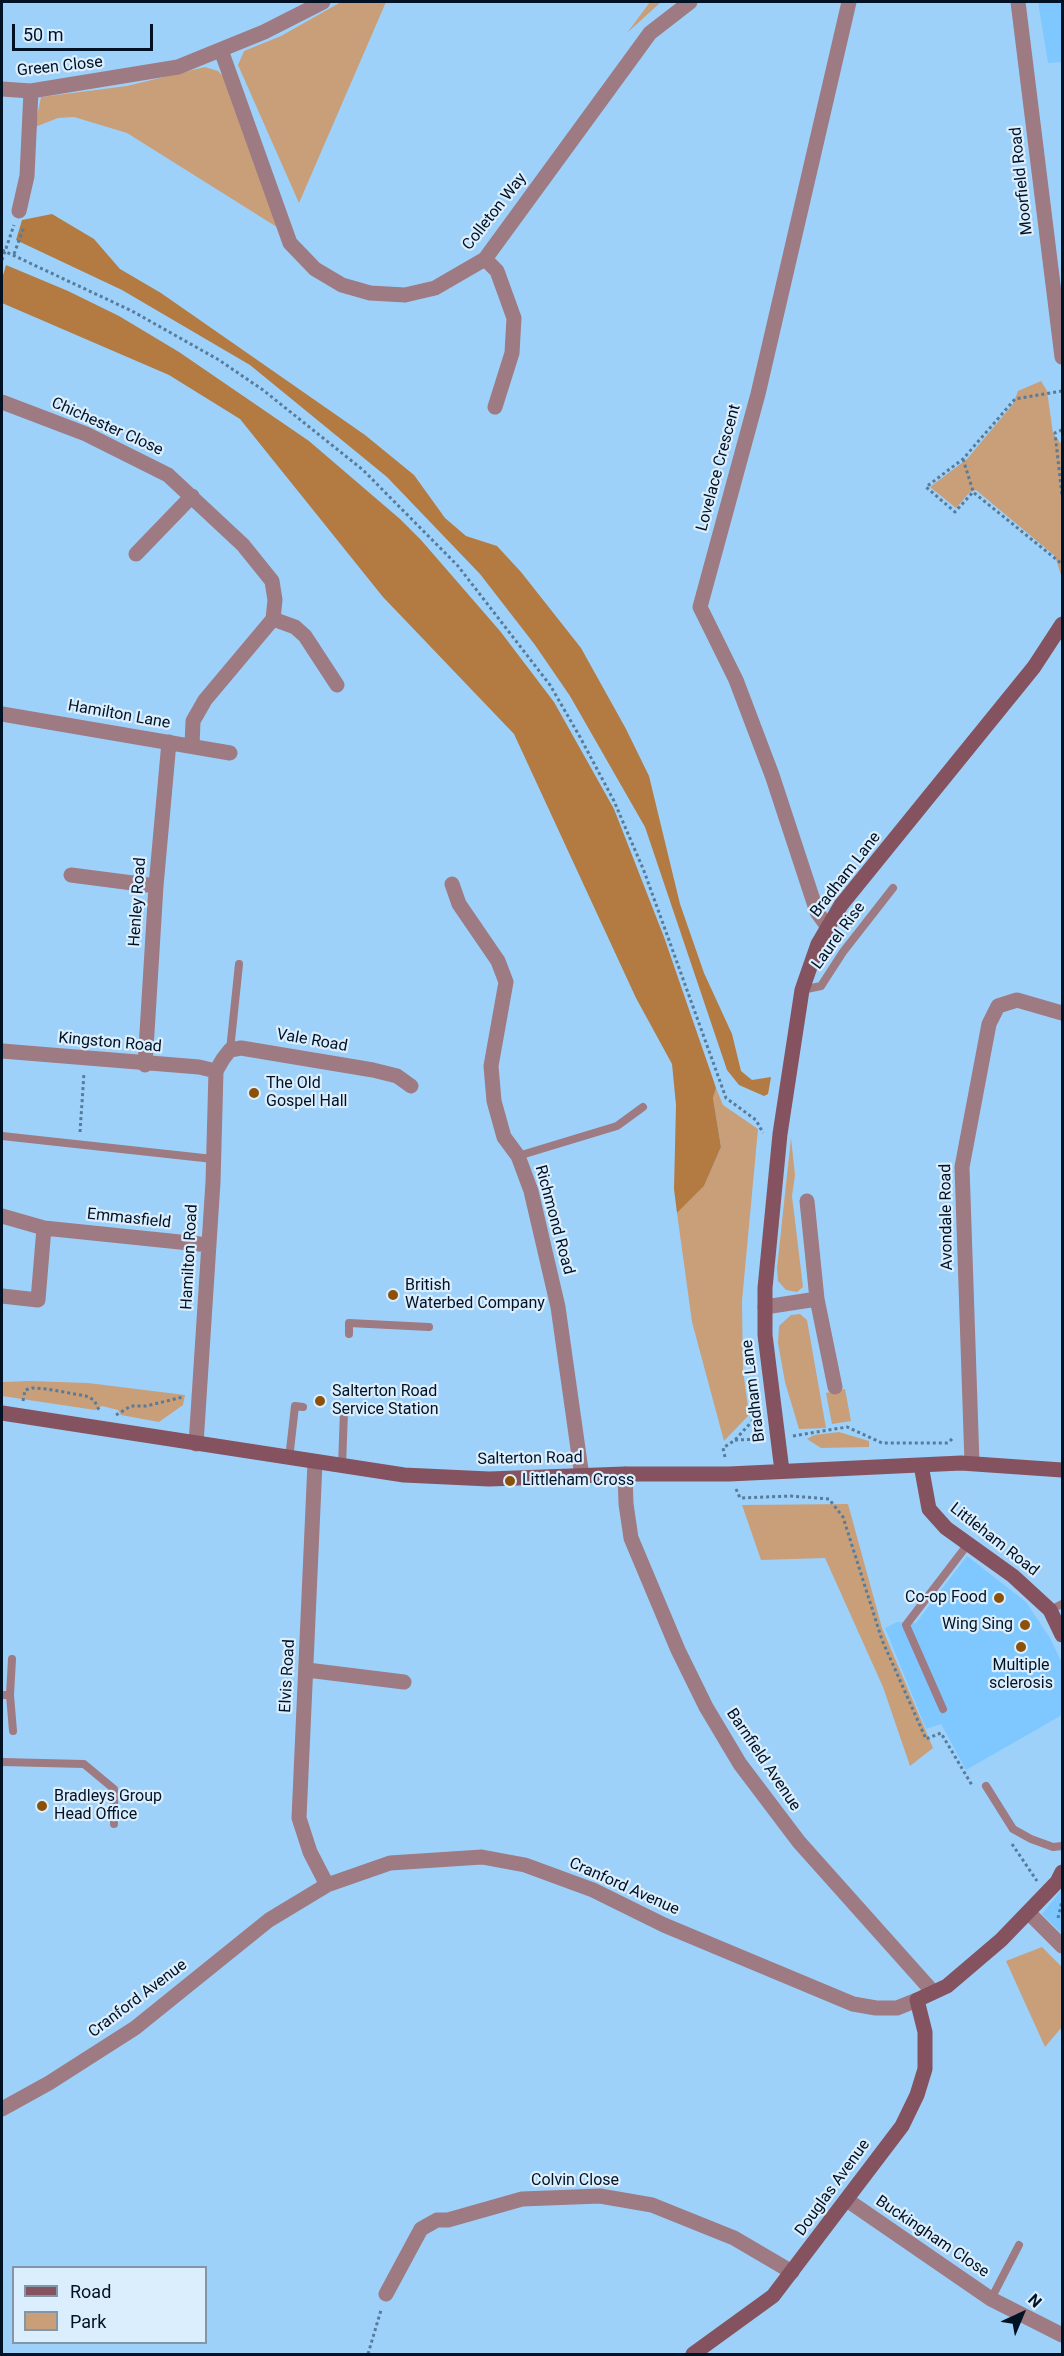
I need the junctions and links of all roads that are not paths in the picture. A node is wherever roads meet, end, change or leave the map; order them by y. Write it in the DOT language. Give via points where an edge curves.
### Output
graph roads {
  1 [pos="323,2"];
  2 [pos="690,2"];
  3 [pos="849,2"];
  4 [pos="1018,2"];
  5 [pos="221,50"];
  6 [pos="2,89"];
  7 [pos="31,91"];
  8 [pos="20,211"];
  9 [pos="485,260"];
  10 [pos="1057,264"];
  11 [pos="1062,357"];
  12 [pos="2,402"];
  13 [pos="495,407"];
  14 [pos="192,496"];
  15 [pos="136,554"];
  16 [pos="273,619"];
  17 [pos="1062,624"];
  18 [pos="337,685"];
  19 [pos="2,714"];
  20 [pos="169,742"];
  21 [pos="192,746"];
  22 [pos="230,753"];
  23 [pos="71,875"];
  24 [pos="452,884"];
  25 [pos="156,886"];
  26 [pos="893,888"];
  27 [pos="827,926"];
  28 [pos="238,964"];
  29 [pos="802,990"];
  30 [pos="1062,1012"];
  31 [pos="230,1050"];
  32 [pos="2,1051"];
  33 [pos="145,1065"];
  34 [pos="216,1071"];
  35 [pos="411,1086"];
  36 [pos="643,1107"];
  37 [pos="2,1136"];
  38 [pos="518,1156"];
  39 [pos="213,1159"];
  40 [pos="807,1201"];
  41 [pos="2,1216"];
  42 [pos="44,1228"];
  43 [pos="209,1245"];
  44 [pos="2,1296"];
  45 [pos="817,1299"];
  46 [pos="765,1306"];
  47 [pos="429,1327"];
  48 [pos="349,1334"];
  49 [pos="836,1387"];
  50 [pos="303,1407"];
  51 [pos="334,1410"];
  52 [pos="2,1413"];
  53 [pos="196,1444"];
  54 [pos="289,1459"];
  55 [pos="315,1463"];
  56 [pos="972,1463"];
  57 [pos="921,1465"];
  58 [pos="342,1466"];
  59 [pos="1062,1470"];
  60 [pos="782,1471"];
  61 [pos="625,1474"];
  62 [pos="582,1477"];
  63 [pos="968,1544"];
  64 [pos="1056,1607"];
  65 [pos="1062,1635"];
  66 [pos="12,1659"];
  67 [pos="307,1670"];
  68 [pos="404,1682"];
  69 [pos="6,1695"];
  70 [pos="943,1709"];
  71 [pos="13,1731"];
  72 [pos="2,1762"];
  73 [pos="986,1786"];
  74 [pos="114,1824"];
  75 [pos="1062,1846"];
  76 [pos="1062,1872"];
  77 [pos="327,1885"];
  78 [pos="1029,1913"];
  79 [pos="1062,1946"];
  80 [pos="933,1992"];
  81 [pos="917,2000"];
  82 [pos="2,2109"];
  83 [pos="847,2200"];
  84 [pos="1018,2245"];
  85 [pos="792,2272"];
  86 [pos="386,2294"];
  87 [pos="991,2299"];
  88 [pos="1062,2335"];
  89 [pos="693,2355"];
  1 -- 5 [label="street, Green Close"];
  2 -- 9 [label="street, Colleton Way" via="650,33"];
  3 -- 27 [label="street, Lovelace Crescent" via="758,394 700,607 736,680 817,912"];
  4 -- 10 [label="street, Moorfield Road"];
  5 -- 7 [label="street, Green Close" via="178,67"];
  5 -- 9 [label="street, Colleton Way" via="290,243 315,269 342,285 370,293 405,295 435,288"];
  6 -- 7 [label="street, Green Close"];
  7 -- 8 [label="street" via="27,176"];
  9 -- 13 [label="street" via="497,272 514,318 512,353"];
  10 -- 11 [label="street, Moorfield Road"];
  12 -- 14 [label="street, Chichester Close" via="86,434 168,475"];
  14 -- 15 [label="street"];
  14 -- 16 [label="street, Chichester Close" via="243,545 272,581"];
  16 -- 18 [label="street" via="295,627 305,636"];
  16 -- 21 [label="street" via="205,700 193,721"];
  17 -- 27 [label="street, Bradham Lane" via="1034,667"];
  19 -- 20 [label="street, Hamilton Lane"];
  20 -- 21 [label="street, Hamilton Lane"];
  20 -- 25 [label="street, Henley Road"];
  21 -- 22 [label="street, Hamilton Lane"];
  23 -- 25 [label="street"];
  24 -- 38 [label="street, Richmond Road" via="459,904 498,960 506,982 490,1066 502,1128"];
  25 -- 33 [label="street, Henley Road"];
  26 -- 29 [label="lane, Laurel Rise" via="821,986"];
  27 -- 29 [label="street, Bradham Lane"];
  28 -- 31 [label="lane"];
  29 -- 46 [label="street, Bradham Lane" via="780,1134"];
  30 -- 56 [label="street, Avondale Road" via="1017,1000 998,1006 989,1024 962,1167"];
  31 -- 34 [label="street"];
  31 -- 35 [label="street, Vale Road" via="242,1048 373,1070 398,1076"];
  32 -- 33 [label="street, Kingston Road"];
  33 -- 34 [label="street, Kingston Road"];
  34 -- 39 [label="street, Hamilton Road"];
  36 -- 38 [label="lane" via="617,1126"];
  37 -- 39 [label="lane"];
  38 -- 62 [label="street, Richmond Road" via="531,1191 558,1307"];
  39 -- 43 [label="street, Hamilton Road"];
  40 -- 45 [label="street"];
  41 -- 42 [label="street, Emmasfield"];
  42 -- 43 [label="street, Emmasfield"];
  42 -- 44 [label="street" via="38,1300"];
  43 -- 53 [label="street, Hamilton Road"];
  45 -- 46 [label="street"];
  45 -- 49 [label="street"];
  46 -- 60 [label="street, Bradham Lane"];
  47 -- 48 [label="lane" via="349,1323"];
  50 -- 54 [label="lane" via="295,1406"];
  51 -- 58 [label="lane" via="344,1411"];
  52 -- 53 [label="street, Salterton Road"];
  53 -- 54 [label="street, Salterton Road"];
  54 -- 55 [label="street, Salterton Road"];
  55 -- 58 [label="street, Salterton Road"];
  55 -- 67 [label="street, Elvis Road"];
  56 -- 57 [label="street, Salterton Road"];
  56 -- 59 [label="street, Salterton Road"];
  57 -- 60 [label="street, Salterton Road"];
  57 -- 63 [label="street, Littleham Road" via="929,1509"];
  58 -- 62 [label="street, Salterton Road" via="404,1475 489,1479"];
  60 -- 61 [label="street, Salterton Road"];
  61 -- 62 [label="street, Salterton Road"];
  61 -- 80 [label="street, Barnfield Avenue" via="632,1538 706,1707 740,1764 799,1842"];
  63 -- 64 [label="street, Littleham Road"];
  63 -- 70 [label="lane" via="906,1625"];
  64 -- 65 [label="street, Littleham Road"];
  66 -- 69 [label="lane"];
  67 -- 68 [label="street"];
  67 -- 77 [label="street, Elvis Road" via="299,1818"];
  69 -- 71 [label="lane"];
  72 -- 74 [label="lane" via="84,1764 114,1789"];
  73 -- 75 [label="lane" via="1013,1828 1030,1839"];
  76 -- 78 [label="street, Cranford Avenue"];
  77 -- 81 [label="street, Cranford Avenue" via="390,1863 482,1857 525,1865 593,1890 673,1929 853,2004 897,2008"];
  77 -- 82 [label="street, Cranford Avenue" via="269,1920 135,2028"];
  78 -- 79 [label="street"];
  78 -- 80 [label="street, Cranford Avenue" via="947,1986"];
  80 -- 81 [label="street, Cranford Avenue"];
  81 -- 83 [label="street, Douglas Avenue" via="926,2032 924,2069 916,2095 902,2126"];
  83 -- 85 [label="street, Douglas Avenue"];
  83 -- 87 [label="street, Buckingham Close"];
  84 -- 87 [label="lane"];
  85 -- 86 [label="street, Colvin Close" via="734,2238 652,2205 600,2196 522,2199 437,2220 421,2229"];
  85 -- 89 [label="street, Douglas Avenue" via="772,2296"];
  87 -- 88 [label="street, Buckingham Close"];
}
